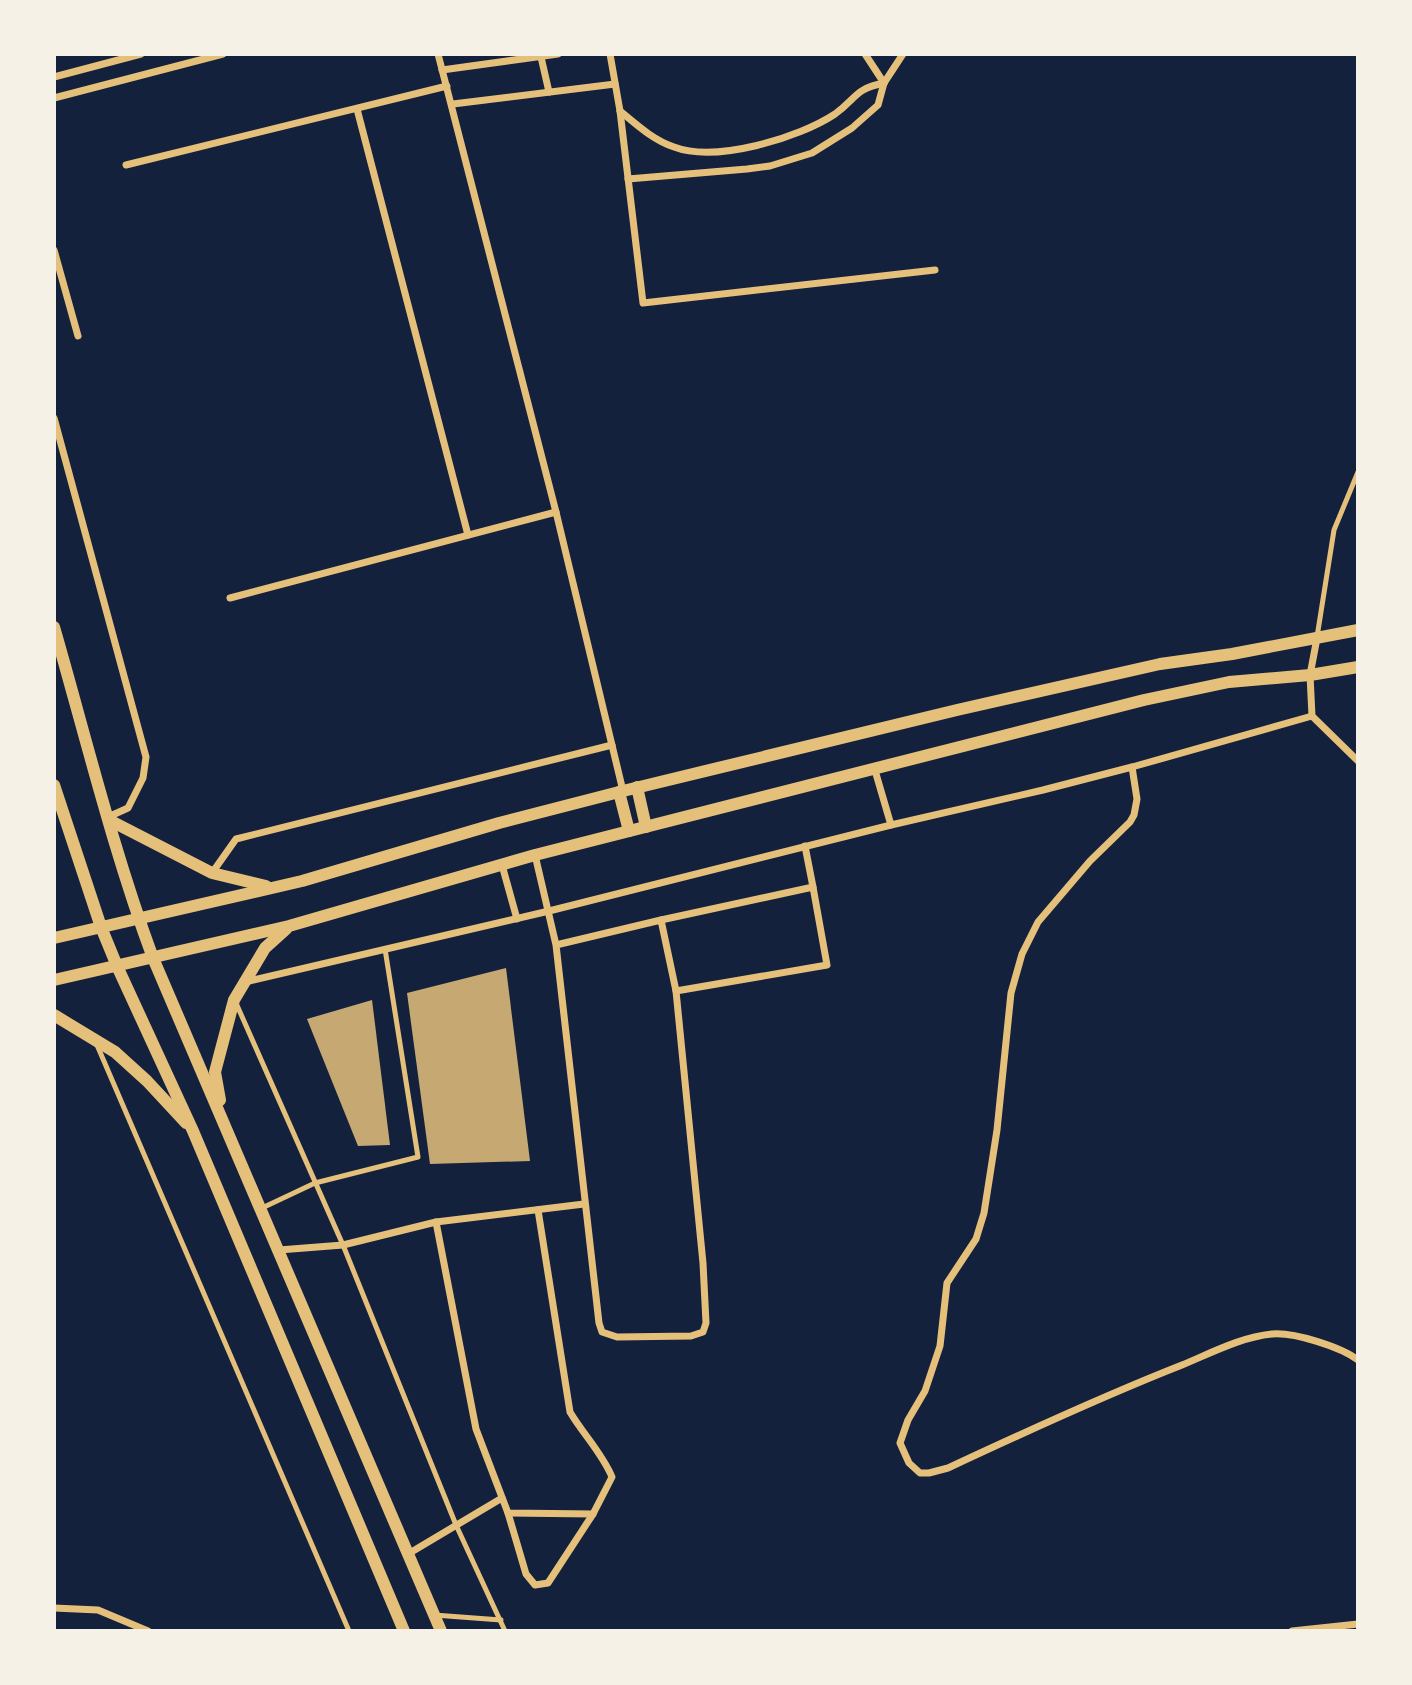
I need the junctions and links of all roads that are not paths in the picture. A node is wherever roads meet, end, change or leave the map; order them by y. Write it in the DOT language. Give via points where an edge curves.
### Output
graph roads {
  1 [pos="141,54"];
  2 [pos="223,54"];
  3 [pos="438,54"];
  4 [pos="558,54"];
  5 [pos="610,54"];
  6 [pos="866,54"];
  7 [pos="903,54"];
  8 [pos="541,57"];
  9 [pos="442,70"];
  10 [pos="54,77"];
  11 [pos="884,83"];
  12 [pos="615,84"];
  13 [pos="447,86"];
  14 [pos="549,92"];
  15 [pos="55,95"];
  16 [pos="453,104"];
  17 [pos="356,109"];
  18 [pos="620,111"];
  19 [pos="126,165"];
  20 [pos="628,179"];
  21 [pos="54,250"];
  22 [pos="935,270"];
  23 [pos="78,336"];
  24 [pos="54,418"];
  25 [pos="1358,472"];
  26 [pos="556,512"];
  27 [pos="468,536"];
  28 [pos="230,598"];
  29 [pos="54,627"];
  30 [pos="1358,630"];
  31 [pos="1317,637"];
  32 [pos="1358,667"];
  33 [pos="1310,675"];
  34 [pos="1312,716"];
  35 [pos="612,745"];
  36 [pos="1358,761"];
  37 [pos="874,767"];
  38 [pos="1132,767"];
  39 [pos="54,785"];
  40 [pos="637,788"];
  41 [pos="621,791"];
  42 [pos="59,801"];
  43 [pos="54,814"];
  44 [pos="109,819"];
  45 [pos="891,825"];
  46 [pos="646,827"];
  47 [pos="629,831"];
  48 [pos="805,846"];
  49 [pos="535,855"];
  50 [pos="502,864"];
  51 [pos="212,873"];
  52 [pos="273,887"];
  53 [pos="813,887"];
  54 [pos="549,911"];
  55 [pos="517,919"];
  56 [pos="139,920"];
  57 [pos="660,920"];
  58 [pos="289,926"];
  59 [pos="101,927"];
  60 [pos="54,938"];
  61 [pos="556,945"];
  62 [pos="385,949"];
  63 [pos="153,958"];
  64 [pos="117,966"];
  65 [pos="54,980"];
  66 [pos="245,982"];
  67 [pos="676,991"];
  68 [pos="234,1000"];
  69 [pos="54,1015"];
  70 [pos="94,1038"];
  71 [pos="224,1122"];
  72 [pos="193,1130"];
  73 [pos="315,1183"];
  74 [pos="584,1204"];
  75 [pos="261,1209"];
  76 [pos="538,1210"];
  77 [pos="436,1222"];
  78 [pos="343,1245"];
  79 [pos="279,1250"];
  80 [pos="1358,1360"];
  81 [pos="502,1498"];
  82 [pos="508,1513"];
  83 [pos="593,1514"];
  84 [pos="456,1525"];
  85 [pos="408,1554"];
  86 [pos="54,1608"];
  87 [pos="434,1615"];
  88 [pos="501,1620"];
  89 [pos="1358,1624"];
  90 [pos="148,1631"];
  91 [pos="348,1631"];
  92 [pos="404,1631"];
  93 [pos="441,1631"];
  94 [pos="505,1631"];
  95 [pos="1293,1631"];
  1 -- 10 [label="street"];
  2 -- 15 [label="street"];
  3 -- 9 [label="street"];
  4 -- 8 [label="street"];
  5 -- 12 [label="street"];
  6 -- 11 [label="street"];
  7 -- 11 [label="street"];
  8 -- 9 [label="street"];
  8 -- 14 [label="street"];
  9 -- 13 [label="street"];
  11 -- 18 [label="street" via="864,87 835,114 781,140 717,151 677,149 655,139"];
  11 -- 20 [label="street" via="878,105 813,153 747,169"];
  12 -- 14 [label="street"];
  12 -- 18 [label="street"];
  13 -- 16 [label="street"];
  13 -- 17 [label="street"];
  14 -- 16 [label="street"];
  16 -- 26 [label="street"];
  17 -- 19 [label="street"];
  17 -- 27 [label="street"];
  18 -- 20 [label="street"];
  20 -- 22 [label="street" via="642,303"];
  21 -- 23 [label="street"];
  24 -- 44 [label="street" via="146,757 143,778 128,808"];
  25 -- 31 [label="lane" via="1334,530"];
  26 -- 27 [label="street"];
  26 -- 35 [label="street"];
  27 -- 28 [label="street"];
  29 -- 44 [label="street"];
  30 -- 31 [label="street"];
  31 -- 33 [label="street"];
  31 -- 40 [label="street" via="1160,664"];
  32 -- 33 [label="street"];
  33 -- 34 [label="street"];
  33 -- 37 [label="street" via="1229,682 1156,697"];
  34 -- 36 [label="street"];
  34 -- 38 [label="street"];
  35 -- 41 [label="street"];
  35 -- 51 [label="street" via="236,839"];
  37 -- 45 [label="street"];
  37 -- 46 [label="street"];
  38 -- 45 [label="street"];
  38 -- 80 [label="street" via="1137,799 1130,822 1038,922 1022,954 1008,1013 984,1213 976,1240 947,1283 940,1346 925,1391 901,1436 901,1449 920,1473 937,1472 1242,1340 1286,1334 1335,1347"];
  39 -- 42 [label="street"];
  40 -- 41 [label="street"];
  40 -- 46 [label="street"];
  41 -- 47 [label="street"];
  41 -- 52 [label="street"];
  42 -- 43 [label="street"];
  42 -- 59 [label="street"];
  44 -- 51 [label="street"];
  44 -- 56 [label="street"];
  45 -- 48 [label="street"];
  46 -- 47 [label="street"];
  47 -- 49 [label="street"];
  48 -- 53 [label="street"];
  48 -- 54 [label="street"];
  49 -- 50 [label="street"];
  49 -- 54 [label="street"];
  50 -- 55 [label="street"];
  50 -- 58 [label="street"];
  51 -- 52 [label="street"];
  52 -- 56 [label="street"];
  53 -- 57 [label="street"];
  53 -- 67 [label="street" via="827,965"];
  54 -- 55 [label="street"];
  54 -- 61 [label="street"];
  55 -- 62 [label="street"];
  56 -- 59 [label="street"];
  56 -- 63 [label="street"];
  57 -- 61 [label="street"];
  57 -- 67 [label="street"];
  58 -- 63 [label="street"];
  58 -- 66 [label="street" via="265,948"];
  59 -- 60 [label="street"];
  59 -- 64 [label="street"];
  61 -- 74 [label="street"];
  62 -- 66 [label="street"];
  62 -- 73 [label="lane" via="418,1157"];
  63 -- 64 [label="street"];
  63 -- 71 [label="street"];
  64 -- 65 [label="street"];
  64 -- 72 [label="street"];
  66 -- 68 [label="street"];
  67 -- 74 [label="street" via="703,1263 703,1332 617,1337 602,1332"];
  68 -- 71 [label="street" via="215,1072"];
  68 -- 73 [label="lane"];
  69 -- 70 [label="street"];
  70 -- 72 [label="street" via="147,1081"];
  70 -- 91 [label="lane"];
  71 -- 75 [label="street"];
  72 -- 92 [label="street"];
  73 -- 75 [label="lane"];
  73 -- 78 [label="lane"];
  74 -- 76 [label="street"];
  75 -- 79 [label="street"];
  76 -- 77 [label="street"];
  76 -- 83 [label="street" via="570,1412 612,1476"];
  77 -- 78 [label="street"];
  77 -- 81 [label="street" via="476,1429"];
  78 -- 79 [label="street"];
  78 -- 84 [label="lane"];
  79 -- 85 [label="street"];
  81 -- 82 [label="street"];
  81 -- 84 [label="street"];
  82 -- 83 [label="street"];
  82 -- 83 [label="street" via="526,1574 535,1585 548,1583"];
  84 -- 85 [label="street"];
  84 -- 88 [label="lane"];
  85 -- 87 [label="street"];
  86 -- 90 [label="street" via="98,1610"];
  87 -- 88 [label="lane"];
  87 -- 93 [label="street"];
  88 -- 94 [label="lane"];
  89 -- 95 [label="street"];
}
